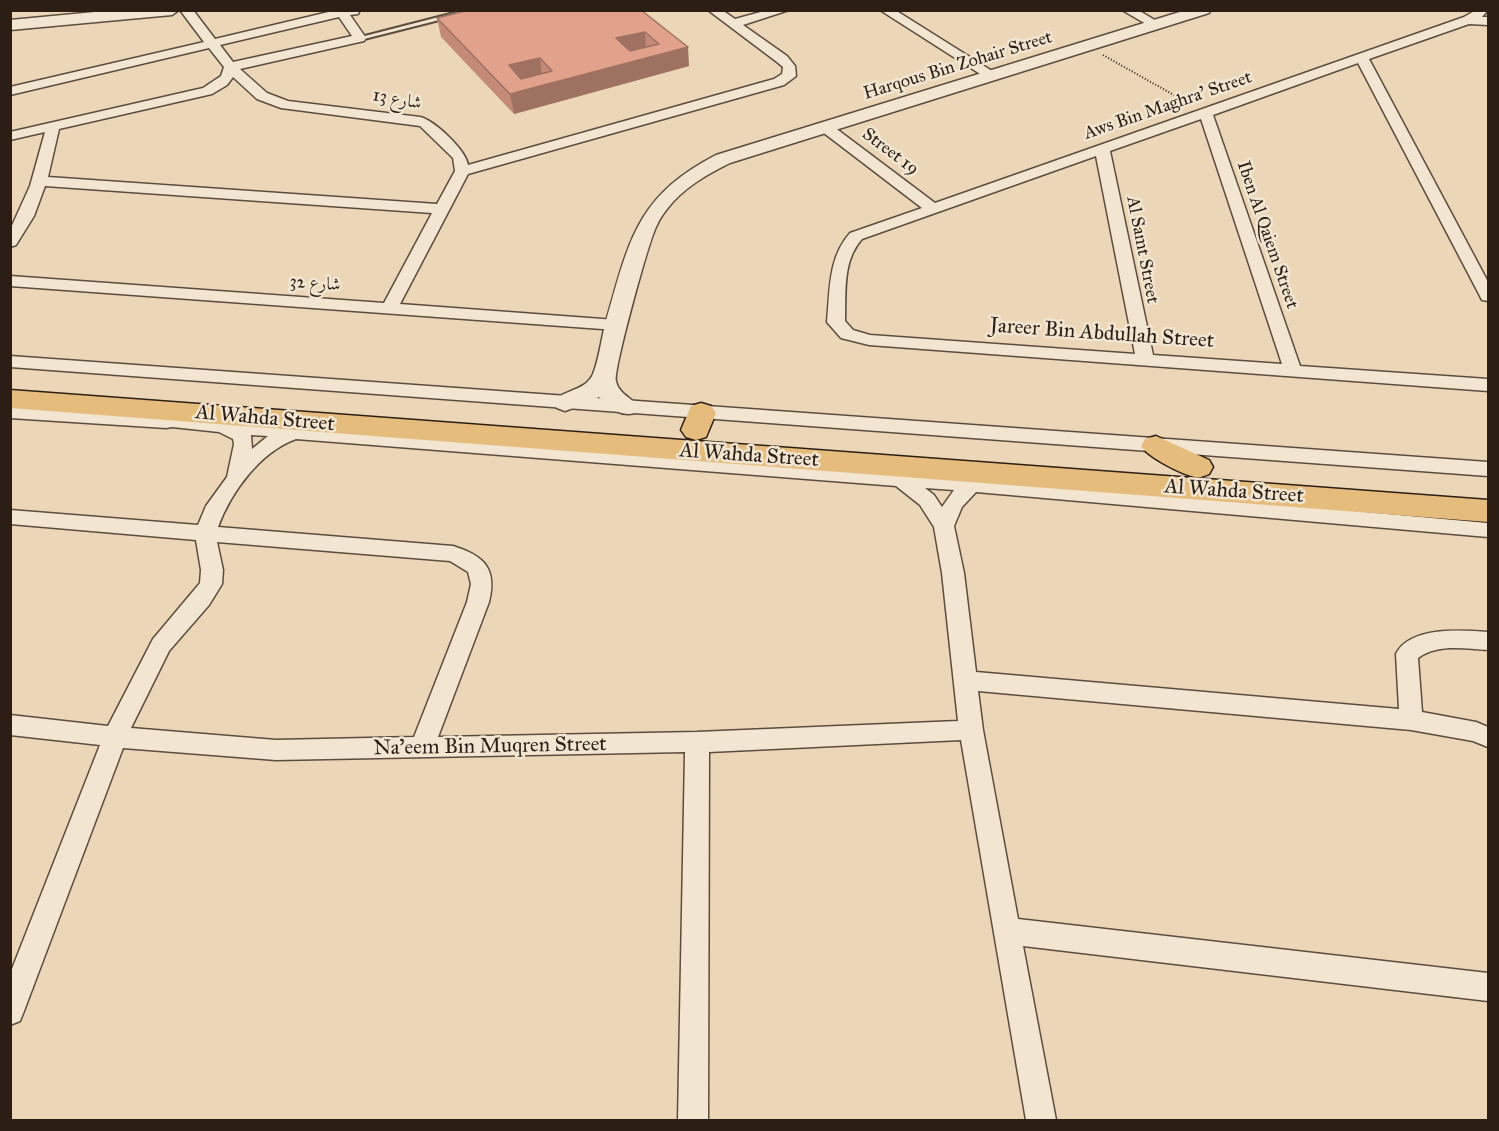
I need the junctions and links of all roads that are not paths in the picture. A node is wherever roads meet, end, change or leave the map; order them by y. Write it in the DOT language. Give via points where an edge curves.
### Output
graph roads {
  1 [pos="172,10"];
  2 [pos="186,10"];
  3 [pos="476,10"];
  4 [pos="714,10"];
  5 [pos="783,10"];
  6 [pos="886,10"];
  7 [pos="1128,10"];
  8 [pos="1204,10"];
  9 [pos="1485,10"];
  10 [pos="348,12"];
  11 [pos="1468,20"];
  12 [pos="1488,21"];
  13 [pos="732,24"];
  14 [pos="10,25"];
  15 [pos="1157,25"];
  16 [pos="360,38"];
  17 [pos="210,44"];
  18 [pos="1361,57"];
  19 [pos="230,67"];
  20 [pos="993,76"];
  21 [pos="10,91"];
  22 [pos="1204,112"];
  23 [pos="53,126"];
  24 [pos="825,127"];
  25 [pos="10,136"];
  26 [pos="1102,149"];
  27 [pos="462,171"];
  28 [pos="40,182"];
  29 [pos="932,208"];
  30 [pos="442,209"];
  31 [pos="16,222"];
  32 [pos="880,227"];
  33 [pos="10,242"];
  34 [pos="10,281"];
  35 [pos="1488,296"];
  36 [pos="389,309"];
  37 [pos="616,324"];
  38 [pos="1145,360"];
  39 [pos="10,361"];
  40 [pos="1293,371"];
  41 [pos="603,378"];
  42 [pos="10,379"];
  43 [pos="1488,385"];
  44 [pos="10,399"];
  45 [pos="565,403"];
  46 [pos="627,408"];
  47 [pos="147,409"];
  48 [pos="10,412"];
  49 [pos="698,421"];
  50 [pos="180,423"];
  51 [pos="221,425"];
  52 [pos="391,429"];
  53 [pos="301,433"];
  54 [pos="355,437"];
  55 [pos="1156,446"];
  56 [pos="1198,467"];
  57 [pos="828,468"];
  58 [pos="1488,469"];
  59 [pos="236,478"];
  60 [pos="901,480"];
  61 [pos="1070,480"];
  62 [pos="970,486"];
  63 [pos="1488,489"];
  64 [pos="1040,490"];
  65 [pos="1488,511"];
  66 [pos="10,517"];
  67 [pos="944,526"];
  68 [pos="1488,530"];
  69 [pos="205,535"];
  70 [pos="1488,641"];
  71 [pos="967,681"];
  72 [pos="1411,720"];
  73 [pos="10,724"];
  74 [pos="971,730"];
  75 [pos="115,737"];
  76 [pos="1488,737"];
  77 [pos="697,742"];
  78 [pos="421,749"];
  79 [pos="1007,931"];
  80 [pos="1488,987"];
  81 [pos="10,1011"];
  82 [pos="693,1120"];
  83 [pos="1041,1120"];
  1 -- 14 [label="street"];
  2 -- 17 [label="street, شارع 13"];
  3 -- 16 [label="lane"];
  4 -- 13 [label="street"];
  5 -- 13 [label="street"];
  6 -- 20 [label="street"];
  7 -- 15 [label="street"];
  8 -- 15 [label="street, Harqous Bin Zohair Street"];
  9 -- 11 [label="street, Aws Bin Maghra' Street"];
  10 -- 16 [label="street"];
  10 -- 17 [label="street"];
  11 -- 12 [label="street, Aws Bin Maghra' Street"];
  11 -- 18 [label="street, Aws Bin Maghra' Street"];
  13 -- 27 [label="street" via="782,59 789,66 786,78"];
  15 -- 20 [label="street, Harqous Bin Zohair Street"];
  16 -- 19 [label="street"];
  17 -- 19 [label="street, شارع 13"];
  17 -- 21 [label="street"];
  18 -- 22 [label="street, Aws Bin Maghra' Street"];
  18 -- 35 [label="street"];
  19 -- 23 [label="street" via="224,81 207,91"];
  19 -- 27 [label="street, شارع 13" via="268,100 425,123 460,157"];
  20 -- 24 [label="street, Harqous Bin Zohair Street"];
  22 -- 26 [label="street, Aws Bin Maghra' Street"];
  22 -- 40 [label="street, Iben Al Qaiem Street"];
  23 -- 25 [label="street"];
  23 -- 28 [label="street"];
  24 -- 29 [label="street, Street 19"];
  24 -- 37 [label="street, Harqous Bin Zohair Street" via="723,159 678,187 646,226"];
  26 -- 29 [label="street, Aws Bin Maghra' Street"];
  26 -- 38 [label="street, Al Samt Street"];
  27 -- 30 [label="street"];
  28 -- 30 [label="street"];
  28 -- 31 [label="street"];
  29 -- 32 [label="street, Aws Bin Maghra' Street"];
  30 -- 36 [label="street"];
  31 -- 33 [label="street"];
  32 -- 38 [label="street, Jareer Bin Abdullah Street" via="856,236 842,259 836,322 847,334 869,340"];
  34 -- 36 [label="street, شارع 32"];
  36 -- 37 [label="street, شارع 32"];
  37 -- 41 [label="street, Harqous Bin Zohair Street"];
  38 -- 40 [label="street, Jareer Bin Abdullah Street"];
  39 -- 45 [label="street"];
  40 -- 43 [label="street, Jareer Bin Abdullah Street"];
  41 -- 45 [label="street" via="589,393"];
  41 -- 46 [label="street" via="609,395"];
  42 -- 49 [label="main road, Al Wahda Street"];
  44 -- 47 [label="main road, Al Wahda Street"];
  45 -- 46 [label="street"];
  46 -- 49 [label="street"];
  47 -- 50 [label="street"];
  47 -- 52 [label="main road, Al Wahda Street"];
  48 -- 50 [label="street"];
  49 -- 55 [label="street"];
  49 -- 56 [label="main road, Al Wahda Street"];
  50 -- 51 [label="street"];
  51 -- 53 [label="street"];
  51 -- 59 [label="street" via="242,436 244,444"];
  52 -- 54 [label="street"];
  52 -- 57 [label="main road, Al Wahda Street"];
  53 -- 54 [label="street"];
  53 -- 59 [label="street" via="268,445"];
  54 -- 57 [label="street"];
  55 -- 56 [label="main road"];
  55 -- 58 [label="street"];
  56 -- 63 [label="main road, Al Wahda Street"];
  57 -- 60 [label="street"];
  57 -- 61 [label="main road, Al Wahda Street"];
  59 -- 69 [label="street" via="216,506"];
  60 -- 62 [label="street"];
  60 -- 67 [label="street" via="927,500"];
  61 -- 64 [label="main road"];
  61 -- 65 [label="main road, Al Wahda Street"];
  62 -- 64 [label="street"];
  62 -- 67 [label="street" via="953,504"];
  64 -- 68 [label="street"];
  66 -- 69 [label="street"];
  67 -- 71 [label="street"];
  69 -- 75 [label="street" via="211,584 161,645"];
  69 -- 78 [label="street" via="453,554 479,570 484,582 478,602"];
  70 -- 72 [label="street" via="1431,640 1407,654"];
  71 -- 72 [label="street"];
  71 -- 74 [label="street"];
  72 -- 76 [label="street"];
  73 -- 75 [label="street, Na'eem Bin Muqren Street"];
  74 -- 77 [label="street, Na'eem Bin Muqren Street"];
  74 -- 79 [label="street"];
  75 -- 78 [label="street, Na'eem Bin Muqren Street" via="276,750"];
  75 -- 81 [label="street"];
  77 -- 78 [label="street, Na'eem Bin Muqren Street"];
  77 -- 82 [label="street"];
  79 -- 80 [label="street"];
  79 -- 83 [label="street"];
}
